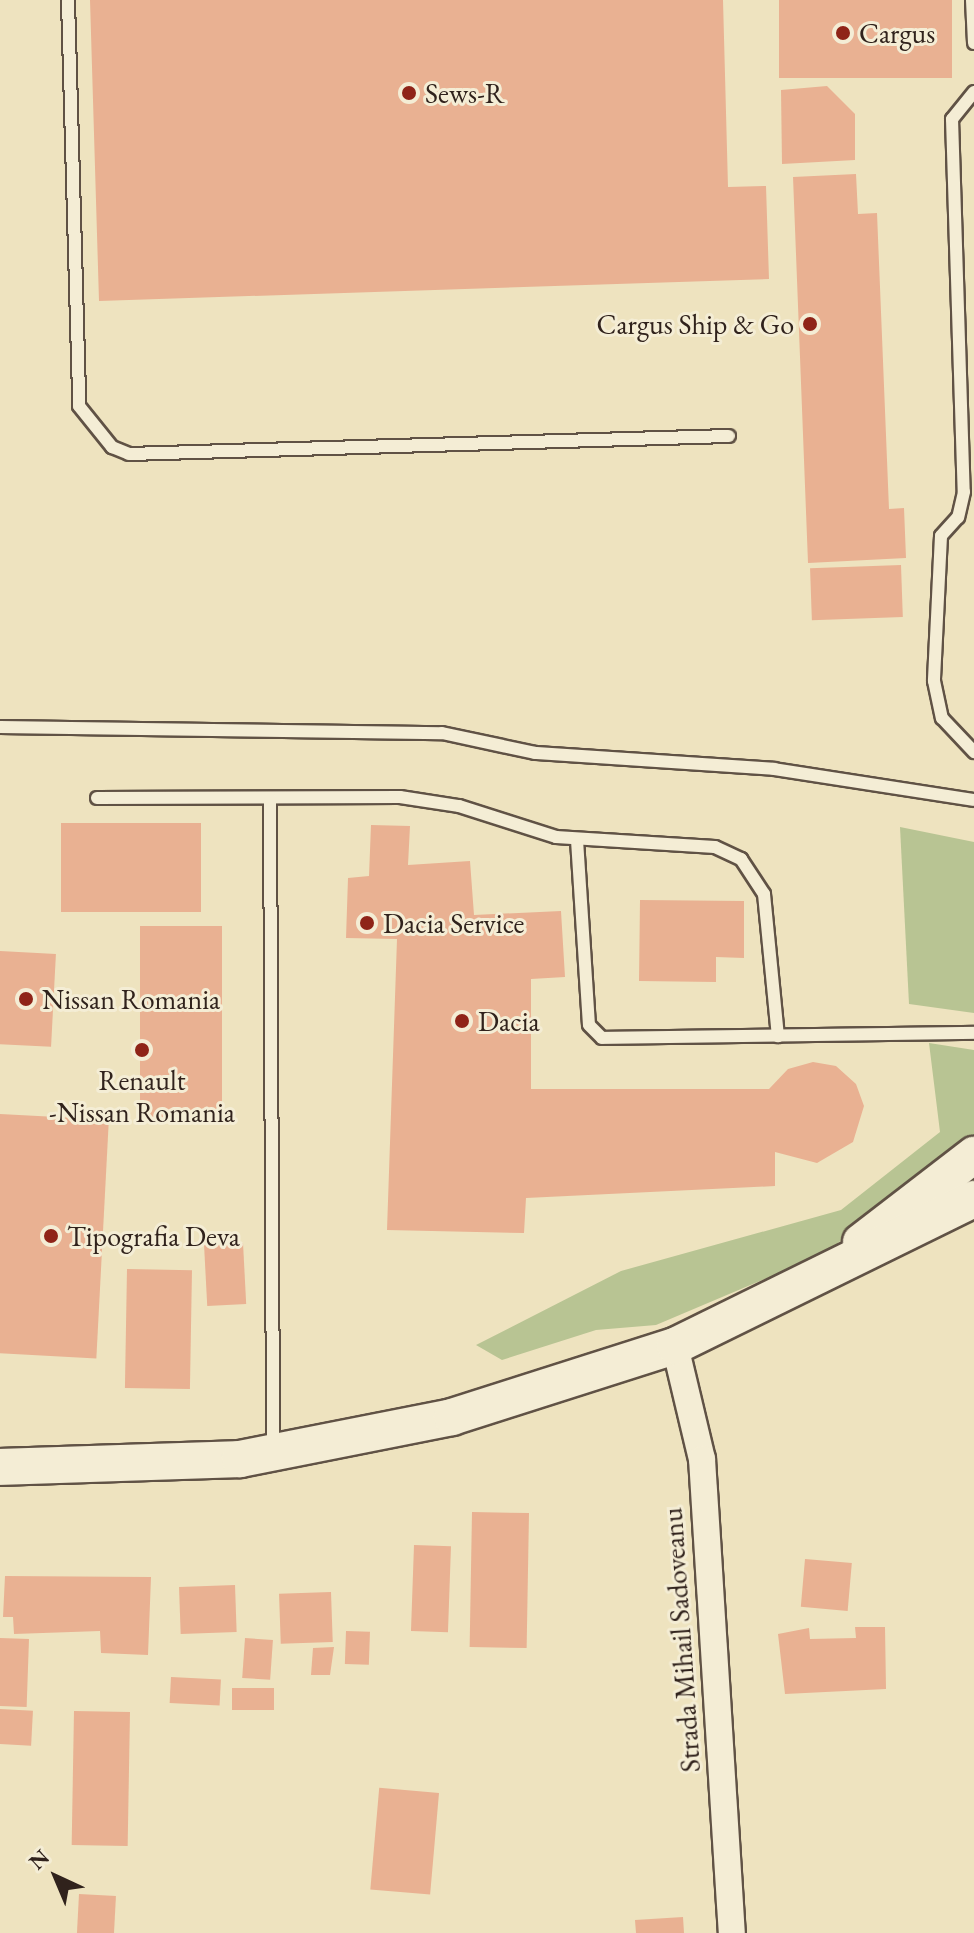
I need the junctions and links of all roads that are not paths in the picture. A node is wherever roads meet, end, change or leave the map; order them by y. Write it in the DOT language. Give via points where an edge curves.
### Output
graph roads {
  1 [pos="68,0"];
  2 [pos="972,0"];
  3 [pos="974,43"];
  4 [pos="974,92"];
  5 [pos="729,436"];
  6 [pos="0,727"];
  7 [pos="974,752"];
  8 [pos="97,798"];
  9 [pos="270,799"];
  10 [pos="974,800"];
  11 [pos="577,840"];
  12 [pos="974,1033"];
  13 [pos="778,1036"];
  14 [pos="974,1155"];
  15 [pos="974,1199"];
  16 [pos="843,1258"];
  17 [pos="675,1346"];
  18 [pos="273,1454"];
  19 [pos="0,1467"];
  20 [pos="732,1933"];
  1 -- 5 [label="lane" via="79,406 112,447 129,454"];
  2 -- 3 [label="lane"];
  4 -- 7 [label="lane" via="952,119 964,492 958,517 941,536 934,681 942,718"];
  6 -- 10 [label="lane" via="442,733 535,753 774,769"];
  8 -- 9 [label="lane"];
  9 -- 11 [label="lane" via="400,797"];
  9 -- 18 [label="lane"];
  11 -- 13 [label="lane" via="715,847 741,859 764,894"];
  11 -- 13 [label="lane" via="593,1033"];
  12 -- 13 [label="lane"];
  14 -- 16 [label="main road"];
  15 -- 16 [label="main road" via="929,1227"];
  16 -- 17 [label="main road"];
  17 -- 18 [label="main road" via="452,1417"];
  17 -- 20 [label="street, Strada Mihail Sadoveanu" via="702,1459"];
  18 -- 19 [label="main road"];
}
